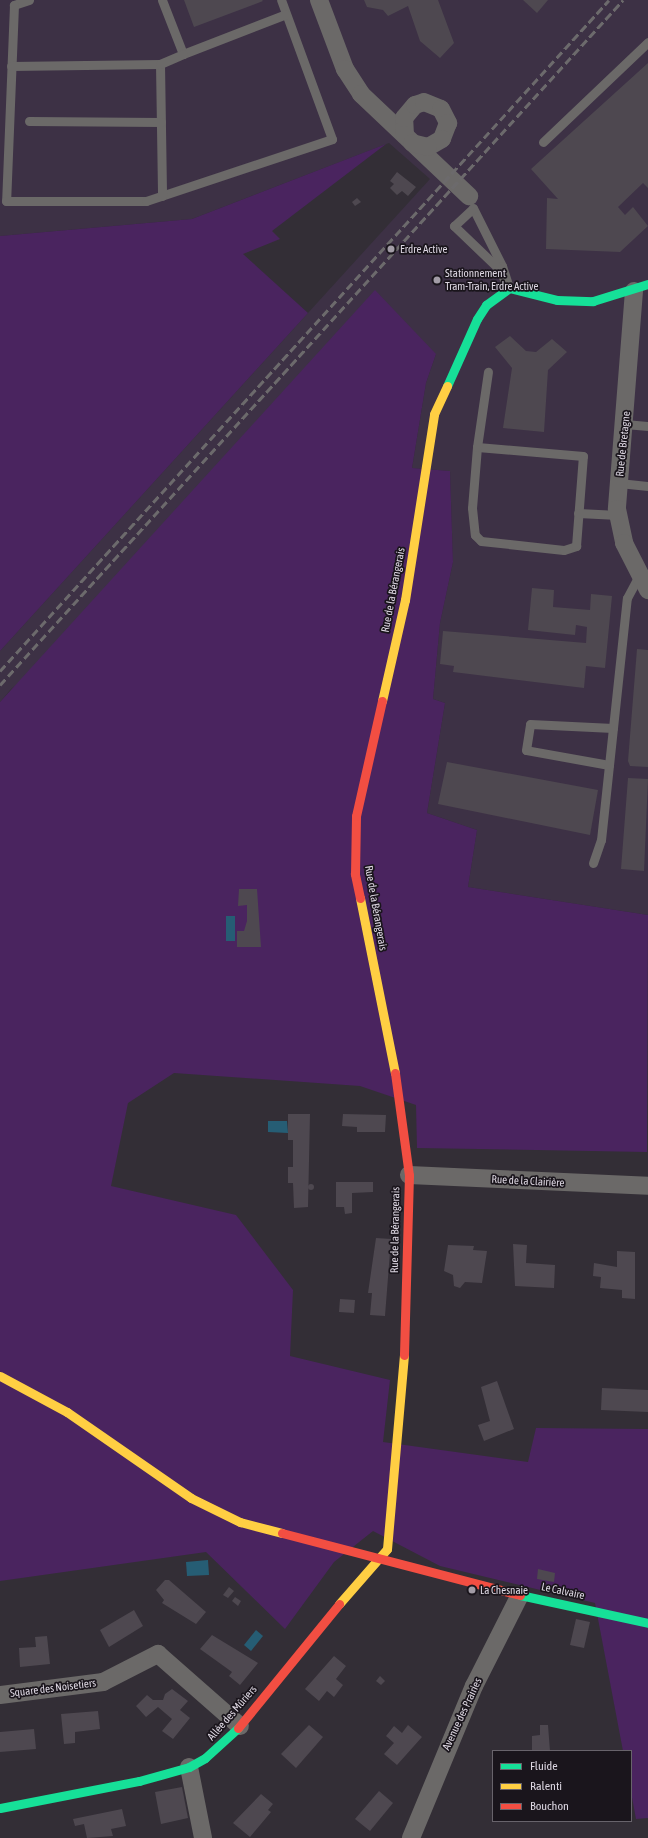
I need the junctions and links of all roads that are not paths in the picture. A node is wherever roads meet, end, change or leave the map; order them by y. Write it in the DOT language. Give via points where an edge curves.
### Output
graph roads {
  1 [pos="29,0"];
  2 [pos="162,0"];
  3 [pos="281,0"];
  4 [pos="319,0"];
  5 [pos="286,14"];
  6 [pos="648,42"];
  7 [pos="183,54"];
  8 [pos="160,64"];
  9 [pos="11,66"];
  10 [pos="29,121"];
  11 [pos="161,122"];
  12 [pos="543,142"];
  13 [pos="162,196"];
  14 [pos="467,197"];
  15 [pos="641,287"];
  16 [pos="509,288"];
  17 [pos="488,372"];
  18 [pos="625,424"];
  19 [pos="648,426"];
  20 [pos="478,447"];
  21 [pos="619,483"];
  22 [pos="648,486"];
  23 [pos="578,513"];
  24 [pos="618,515"];
  25 [pos="646,586"];
  26 [pos="613,728"];
  27 [pos="609,764"];
  28 [pos="593,863"];
  29 [pos="408,1175"];
  30 [pos="648,1186"];
  31 [pos="0,1376"];
  32 [pos="381,1558"];
  33 [pos="520,1595"];
  34 [pos="645,1619"];
  35 [pos="0,1695"];
  36 [pos="240,1726"];
  37 [pos="189,1767"];
  38 [pos="0,1808"];
  39 [pos="203,1838"];
  40 [pos="411,1838"];
  1 -- 9 [label="lane" via="14,5"];
  2 -- 7 [label="lane"];
  3 -- 5 [label="lane"];
  4 -- 14 [label="street" via="345,68 361,94"];
  5 -- 7 [label="lane"];
  5 -- 13 [label="lane" via="332,139"];
  6 -- 12 [label="lane"];
  7 -- 8 [label="lane"];
  8 -- 9 [label="lane"];
  8 -- 11 [label="lane"];
  9 -- 13 [label="lane" via="6,201 146,201"];
  10 -- 11 [label="lane"];
  11 -- 13 [label="lane"];
  14 -- 16 [label="lane"];
  14 -- 16 [label="lane" via="454,226 498,268"];
  15 -- 16 [label="street" via="593,301 557,300"];
  15 -- 18 [label="street, Rue de Bretagne"];
  16 -- 29 [label="street, Rue de la Bérangerais" via="486,306 477,319 434,414 405,600 356,816 355,874 401,1100"];
  17 -- 20 [label="lane"];
  18 -- 19 [label="lane"];
  18 -- 21 [label="street, Rue de Bretagne"];
  20 -- 23 [label="lane" via="583,456"];
  20 -- 23 [label="lane" via="472,508 475,535 481,541 564,550 576,546"];
  21 -- 22 [label="lane"];
  21 -- 24 [label="street, Rue de Bretagne"];
  23 -- 24 [label="lane"];
  24 -- 25 [label="street, Rue de Bretagne" via="624,543"];
  25 -- 26 [label="lane" via="627,598"];
  26 -- 27 [label="lane"];
  26 -- 27 [label="lane" via="530,724 526,750"];
  27 -- 28 [label="lane" via="601,840"];
  29 -- 30 [label="street, Rue de la Clairière"];
  29 -- 32 [label="street, Rue de la Bérangerais" via="402,1405 392,1527 387,1549"];
  31 -- 32 [label="street, Le Calvaire" via="67,1412 205,1506 240,1522"];
  32 -- 33 [label="street, Le Calvaire"];
  32 -- 36 [label="street, Allée des Mûriers" via="371,1564"];
  33 -- 34 [label="street, Le Calvaire"];
  33 -- 40 [label="street, Avenue des Prairies" via="474,1686"];
  35 -- 36 [label="street, Square des Noisetiers" via="103,1682 158,1654"];
  36 -- 37 [label="street, Allée des Mûriers" via="222,1746"];
  37 -- 38 [label="street, Allée des Mûriers" via="139,1781"];
  37 -- 39 [label="street"];
}
